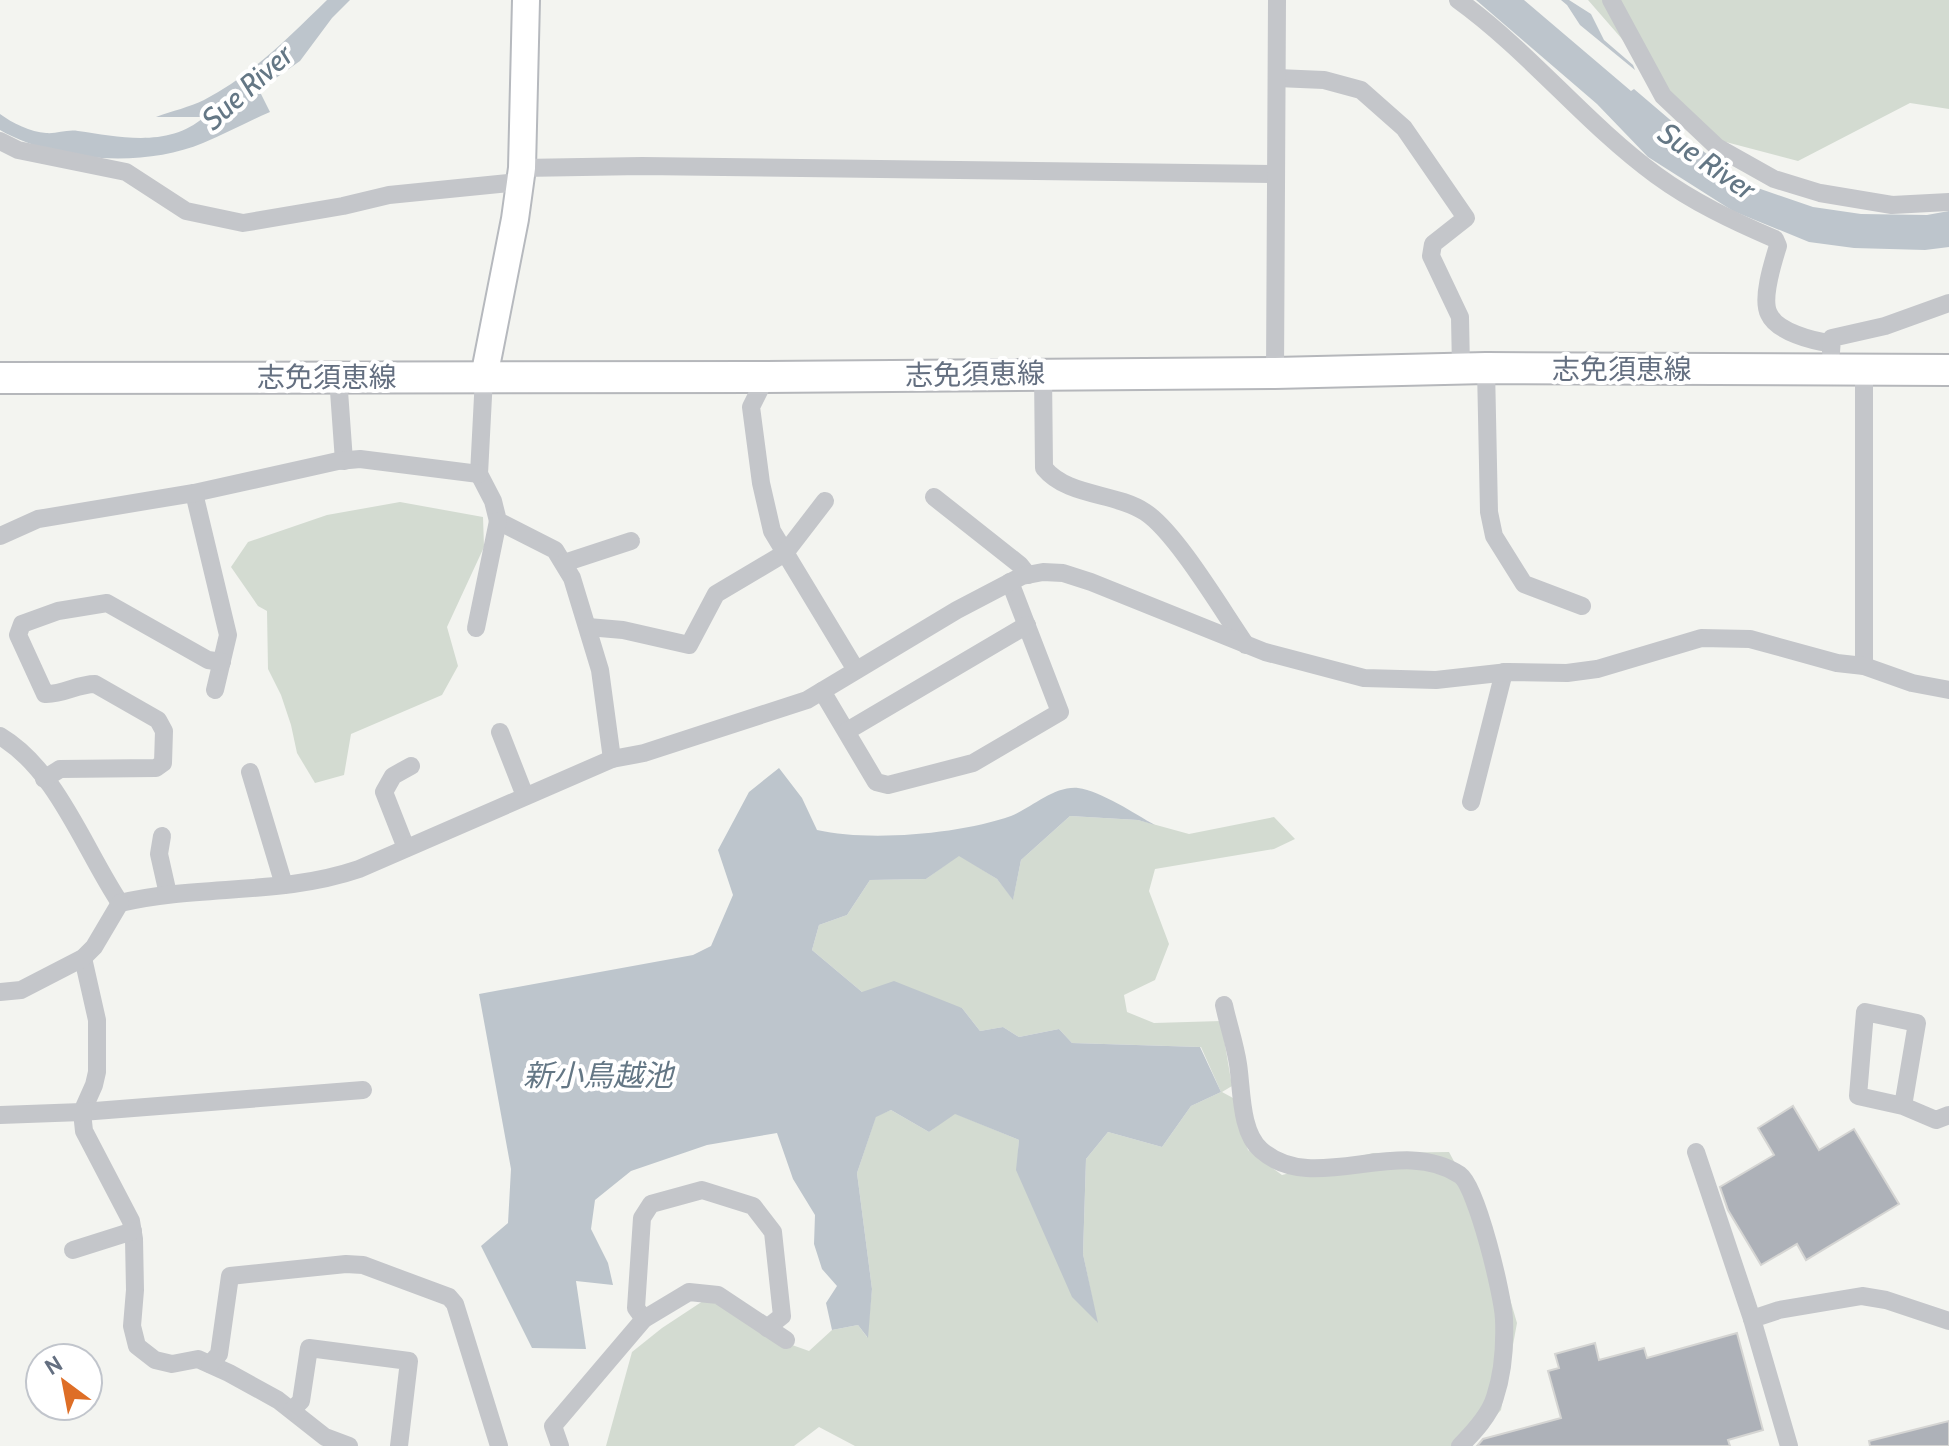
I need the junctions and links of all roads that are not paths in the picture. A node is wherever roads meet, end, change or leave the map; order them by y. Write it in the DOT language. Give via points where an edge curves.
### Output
graph roads {
  1 [pos="526,0"];
  2 [pos="1277,0"];
  3 [pos="1458,0"];
  4 [pos="1611,0"];
  5 [pos="1277,78"];
  6 [pos="0,141"];
  7 [pos="1275,174"];
  8 [pos="520,175"];
  9 [pos="1949,202"];
  10 [pos="1949,303"];
  11 [pos="1831,356"];
  12 [pos="1473,368"];
  13 [pos="1864,370"];
  14 [pos="1949,370"];
  15 [pos="1043,373"];
  16 [pos="1275,373"];
  17 [pos="338,377"];
  18 [pos="484,377"];
  19 [pos="766,377"];
  20 [pos="0,378"];
  21 [pos="344,461"];
  22 [pos="479,474"];
  23 [pos="194,493"];
  24 [pos="934,497"];
  25 [pos="825,501"];
  26 [pos="498,521"];
  27 [pos="0,536"];
  28 [pos="631,541"];
  29 [pos="785,553"];
  30 [pos="564,563"];
  31 [pos="1019,578"];
  32 [pos="1582,606"];
  33 [pos="1027,625"];
  34 [pos="588,627"];
  35 [pos="476,628"];
  36 [pos="1246,645"];
  37 [pos="222,662"];
  38 [pos="1864,666"];
  39 [pos="856,670"];
  40 [pos="1504,672"];
  41 [pos="215,690"];
  42 [pos="1949,690"];
  43 [pos="822,691"];
  44 [pos="847,731"];
  45 [pos="500,732"];
  46 [pos="0,736"];
  47 [pos="612,759"];
  48 [pos="411,766"];
  49 [pos="250,772"];
  50 [pos="44,779"];
  51 [pos="525,796"];
  52 [pos="1471,802"];
  53 [pos="162,836"];
  54 [pos="406,848"];
  55 [pos="284,885"];
  56 [pos="168,894"];
  57 [pos="120,903"];
  58 [pos="83,958"];
  59 [pos="0,992"];
  60 [pos="1224,1005"];
  61 [pos="363,1090"];
  62 [pos="1903,1106"];
  63 [pos="82,1112"];
  64 [pos="0,1115"];
  65 [pos="1949,1115"];
  66 [pos="1696,1152"];
  67 [pos="133,1231"];
  68 [pos="73,1250"];
  69 [pos="644,1319"];
  70 [pos="1752,1319"];
  71 [pos="1949,1321"];
  72 [pos="767,1328"];
  73 [pos="786,1340"];
  74 [pos="210,1364"];
  75 [pos="292,1410"];
  76 [pos="349,1446"];
  77 [pos="399,1446"];
  78 [pos="499,1446"];
  79 [pos="560,1446"];
  80 [pos="1460,1446"];
  81 [pos="1789,1446"];
  1 -- 8 [label="street"];
  2 -- 5 [label="street"];
  3 -- 11 [label="street" via="1656,175 1736,223 1775,239 1768,314"];
  4 -- 9 [label="street" via="1663,96 1717,147 1774,179 1820,193 1892,205"];
  5 -- 7 [label="street"];
  5 -- 12 [label="street" via="1324,80 1361,90 1404,128 1466,218 1433,244 1431,256 1460,317"];
  6 -- 8 [label="street" via="18,150 126,172 186,211 243,223"];
  7 -- 8 [label="street" via="642,166"];
  7 -- 16 [label="street"];
  8 -- 18 [label="street"];
  10 -- 11 [label="street" via="1832,338"];
  11 -- 12 [label="main road, 志免須恵線"];
  11 -- 13 [label="main road, 志免須恵線"];
  12 -- 16 [label="main road, 志免須恵線"];
  12 -- 32 [label="street" via="1494,536 1524,584"];
  13 -- 14 [label="main road, 志免須恵線"];
  13 -- 38 [label="street"];
  15 -- 16 [label="main road, 志免須恵線"];
  15 -- 19 [label="main road, 志免須恵線"];
  15 -- 36 [label="street" via="1044,468 1052,478 1146,512 1173,540"];
  17 -- 18 [label="main road, 志免須恵線"];
  17 -- 20 [label="main road, 志免須恵線"];
  17 -- 21 [label="street"];
  18 -- 19 [label="main road, 志免須恵線"];
  18 -- 22 [label="street"];
  19 -- 29 [label="street" via="751,407 772,531"];
  21 -- 22 [label="street"];
  21 -- 23 [label="street"];
  22 -- 26 [label="street"];
  23 -- 27 [label="street" via="38,519"];
  23 -- 37 [label="street" via="228,635"];
  24 -- 31 [label="street" via="1020,565"];
  25 -- 29 [label="street"];
  26 -- 30 [label="street" via="555,550"];
  26 -- 35 [label="street"];
  28 -- 30 [label="street"];
  29 -- 34 [label="street" via="716,594 689,645"];
  29 -- 39 [label="street"];
  30 -- 34 [label="street"];
  31 -- 33 [label="street"];
  31 -- 36 [label="street" via="1063,573"];
  31 -- 39 [label="street"];
  33 -- 44 [label="street"];
  33 -- 44 [label="street" via="1060,712 1019,738 973,763 888,785 876,782"];
  34 -- 47 [label="street" via="600,670"];
  36 -- 40 [label="street" via="1364,678 1436,680"];
  37 -- 41 [label="street"];
  37 -- 50 [label="street" via="208,660 107,603 22,624 18,635 45,694 95,684 158,720 164,731 163,763 156,768 60,769"];
  38 -- 40 [label="street" via="1750,639 1701,638 1597,669"];
  38 -- 42 [label="street"];
  39 -- 43 [label="street"];
  40 -- 52 [label="street"];
  43 -- 44 [label="street"];
  43 -- 47 [label="street" via="758,717"];
  45 -- 51 [label="street"];
  46 -- 50 [label="street"];
  47 -- 51 [label="street"];
  48 -- 54 [label="street" via="393,776 384,792"];
  49 -- 55 [label="street"];
  50 -- 57 [label="street"];
  51 -- 54 [label="street"];
  53 -- 56 [label="street" via="159,854"];
  54 -- 55 [label="street" via="335,877"];
  55 -- 56 [label="street"];
  56 -- 57 [label="street"];
  57 -- 58 [label="street"];
  58 -- 59 [label="street" via="21,990"];
  58 -- 63 [label="street" via="97,1020 97,1059 94,1085"];
  60 -- 80 [label="street" via="1244,1119 1258,1149 1312,1169 1399,1159 1429,1161 1462,1177 1469,1189 1504,1317 1495,1400"];
  61 -- 63 [label="street"];
  62 -- 62 [label="street" via="1858,1096 1865,1012 1917,1023"];
  62 -- 65 [label="street" via="1936,1120"];
  63 -- 64 [label="street"];
  63 -- 67 [label="street" via="84,1131"];
  66 -- 70 [label="street"];
  67 -- 68 [label="street"];
  67 -- 74 [label="street" via="132,1326 137,1346 155,1360 172,1364 198,1359"];
  69 -- 72 [label="street" via="689,1292 718,1295"];
  69 -- 72 [label="street" via="636,1308 642,1218 651,1204 702,1190 753,1206 773,1232 782,1316"];
  69 -- 79 [label="street" via="553,1426"];
  70 -- 71 [label="street" via="1862,1296"];
  70 -- 81 [label="street"];
  72 -- 73 [label="street"];
  74 -- 75 [label="street"];
  74 -- 78 [label="street" via="219,1354 230,1276 363,1265 449,1297 455,1304"];
  75 -- 76 [label="street" via="325,1437"];
  75 -- 77 [label="street" via="301,1401 309,1348 409,1361"];
}
